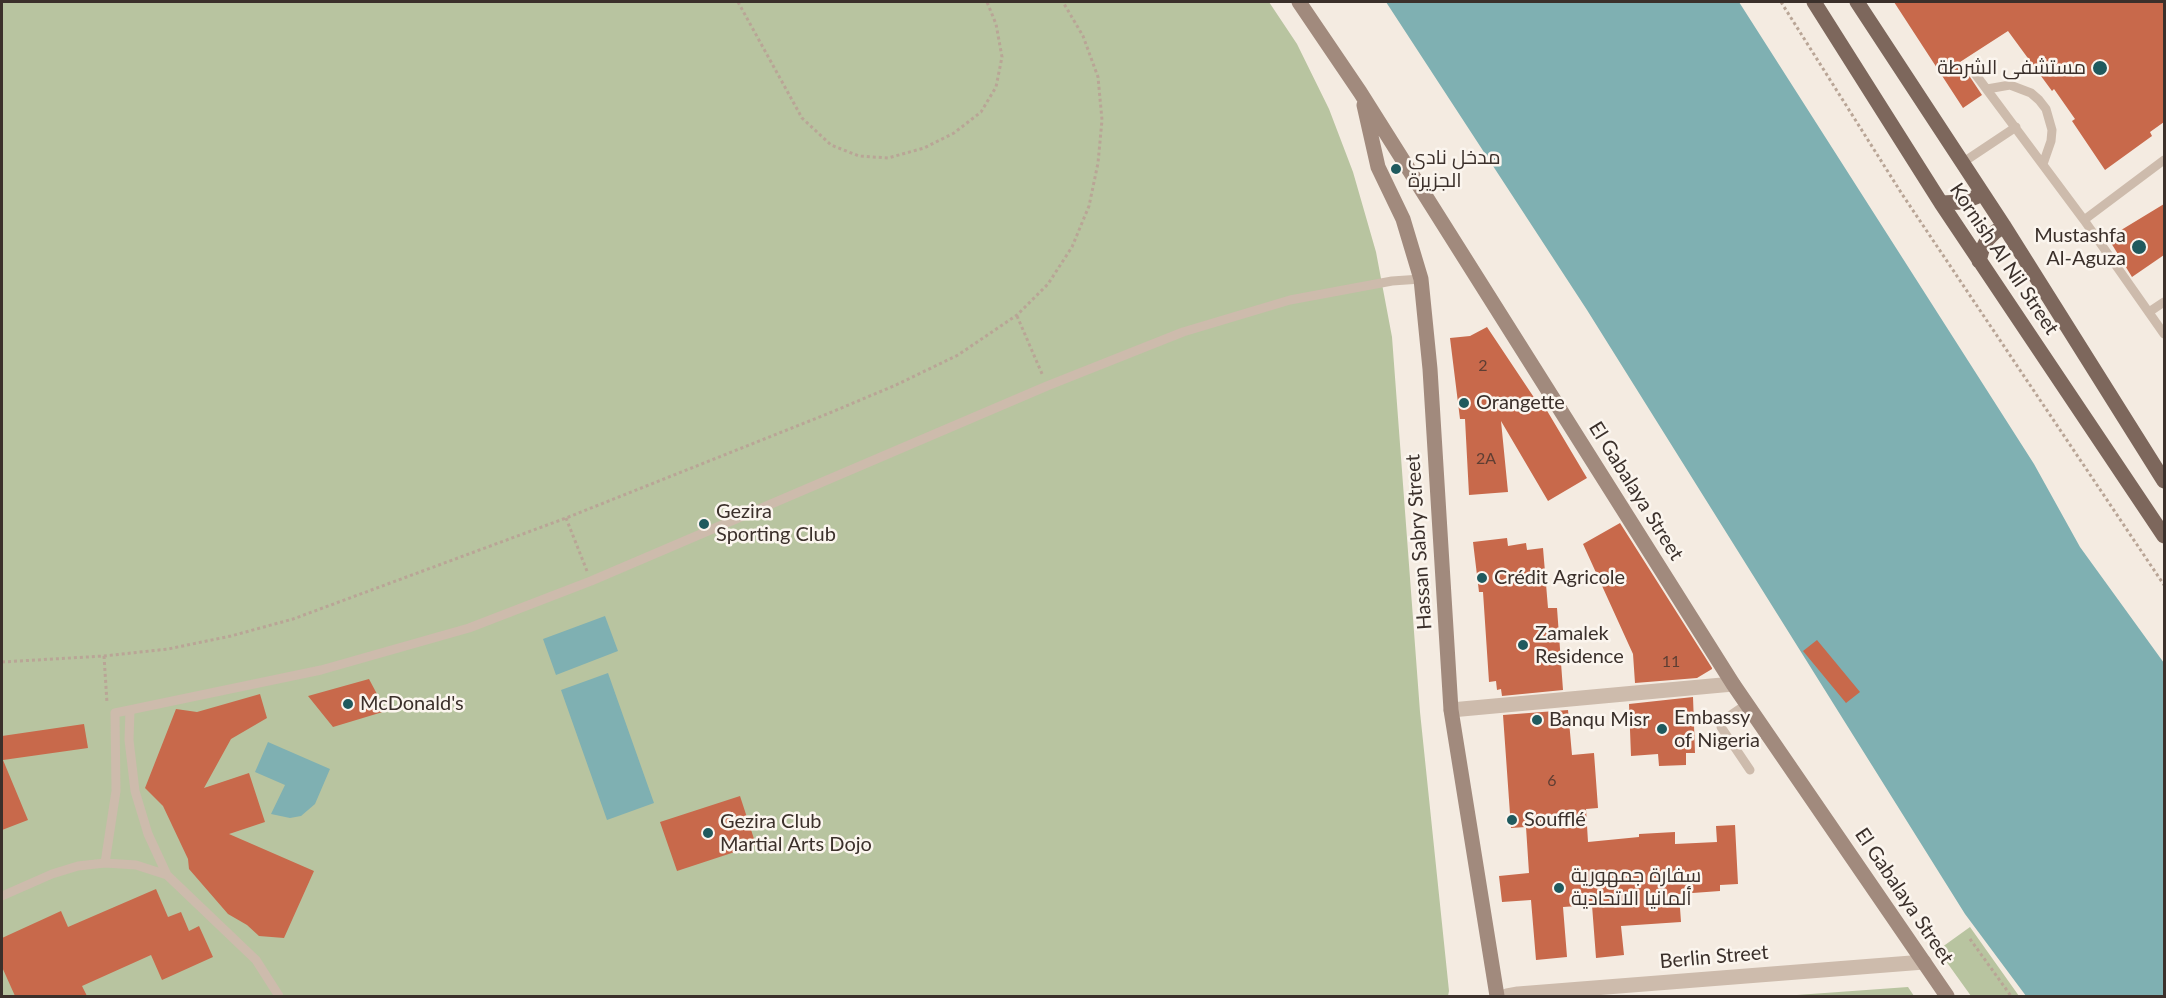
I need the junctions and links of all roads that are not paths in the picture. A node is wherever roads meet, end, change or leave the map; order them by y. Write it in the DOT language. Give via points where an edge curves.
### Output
graph roads {
  1 [pos="1299,2"];
  2 [pos="1814,2"];
  3 [pos="1857,2"];
  4 [pos="1973,71"];
  5 [pos="1987,89"];
  6 [pos="1360,92"];
  7 [pos="2016,127"];
  8 [pos="2164,160"];
  9 [pos="1962,162"];
  10 [pos="2043,164"];
  11 [pos="1983,194"];
  12 [pos="1941,203"];
  13 [pos="2084,220"];
  14 [pos="2004,226"];
  15 [pos="1979,261"];
  16 [pos="1421,279"];
  17 [pos="2164,302"];
  18 [pos="2149,312"];
  19 [pos="2164,334"];
  20 [pos="2164,481"];
  21 [pos="2164,536"];
  22 [pos="1733,684"];
  23 [pos="1747,704"];
  24 [pos="130,710"];
  25 [pos="1451,710"];
  26 [pos="129,740"];
  27 [pos="117,743"];
  28 [pos="1750,770"];
  29 [pos="105,863"];
  30 [pos="166,875"];
  31 [pos="2,896"];
  32 [pos="1924,962"];
  33 [pos="279,996"];
  34 [pos="1497,996"];
  35 [pos="1507,996"];
  36 [pos="1947,996"];
  1 -- 6 [label="street, El Gabalaya Street"];
  2 -- 12 [label="main road, Kornish Al Nil Street"];
  3 -- 9 [label="main road, Kornish Al Nil Street"];
  4 -- 5 [label="lane"];
  5 -- 7 [label="lane"];
  5 -- 10 [label="lane" via="2010,85 2031,93 2046,109 2052,130"];
  6 -- 16 [label="street, Hassan Sabry Street" via="1378,167 1403,219"];
  6 -- 22 [label="street, El Gabalaya Street"];
  7 -- 9 [label="lane"];
  7 -- 10 [label="lane"];
  8 -- 13 [label="lane"];
  9 -- 11 [label="main road, Kornish Al Nil Street"];
  10 -- 13 [label="lane"];
  11 -- 12 [label="main road" via="1963,202"];
  11 -- 14 [label="main road, Kornish Al Nil Street"];
  12 -- 15 [label="main road, Kornish Al Nil Street"];
  13 -- 18 [label="lane"];
  14 -- 15 [label="main road" via="1987,240"];
  14 -- 20 [label="main road, Kornish Al Nil Street"];
  15 -- 21 [label="main road, Kornish Al Nil Street"];
  16 -- 24 [label="lane" via="1290,300 1183,332 591,581 469,628 321,670"];
  16 -- 25 [label="street, Hassan Sabry Street"];
  17 -- 18 [label="lane"];
  18 -- 19 [label="lane"];
  22 -- 23 [label="street, El Gabalaya Street"];
  22 -- 25 [label="street"];
  23 -- 28 [label="lane" via="1722,721 1721,727"];
  23 -- 32 [label="street, El Gabalaya Street"];
  24 -- 26 [label="lane"];
  24 -- 27 [label="lane" via="112,713"];
  25 -- 34 [label="street, Hassan Sabry Street"];
  26 -- 27 [label="lane"];
  26 -- 30 [label="lane" via="135,791"];
  27 -- 29 [label="lane" via="114,815"];
  29 -- 30 [label="lane" via="136,865"];
  29 -- 31 [label="lane" via="60,871"];
  30 -- 33 [label="lane" via="256,960"];
  32 -- 35 [label="street, Berlin Street"];
  32 -- 36 [label="street, El Gabalaya Street"];
}
